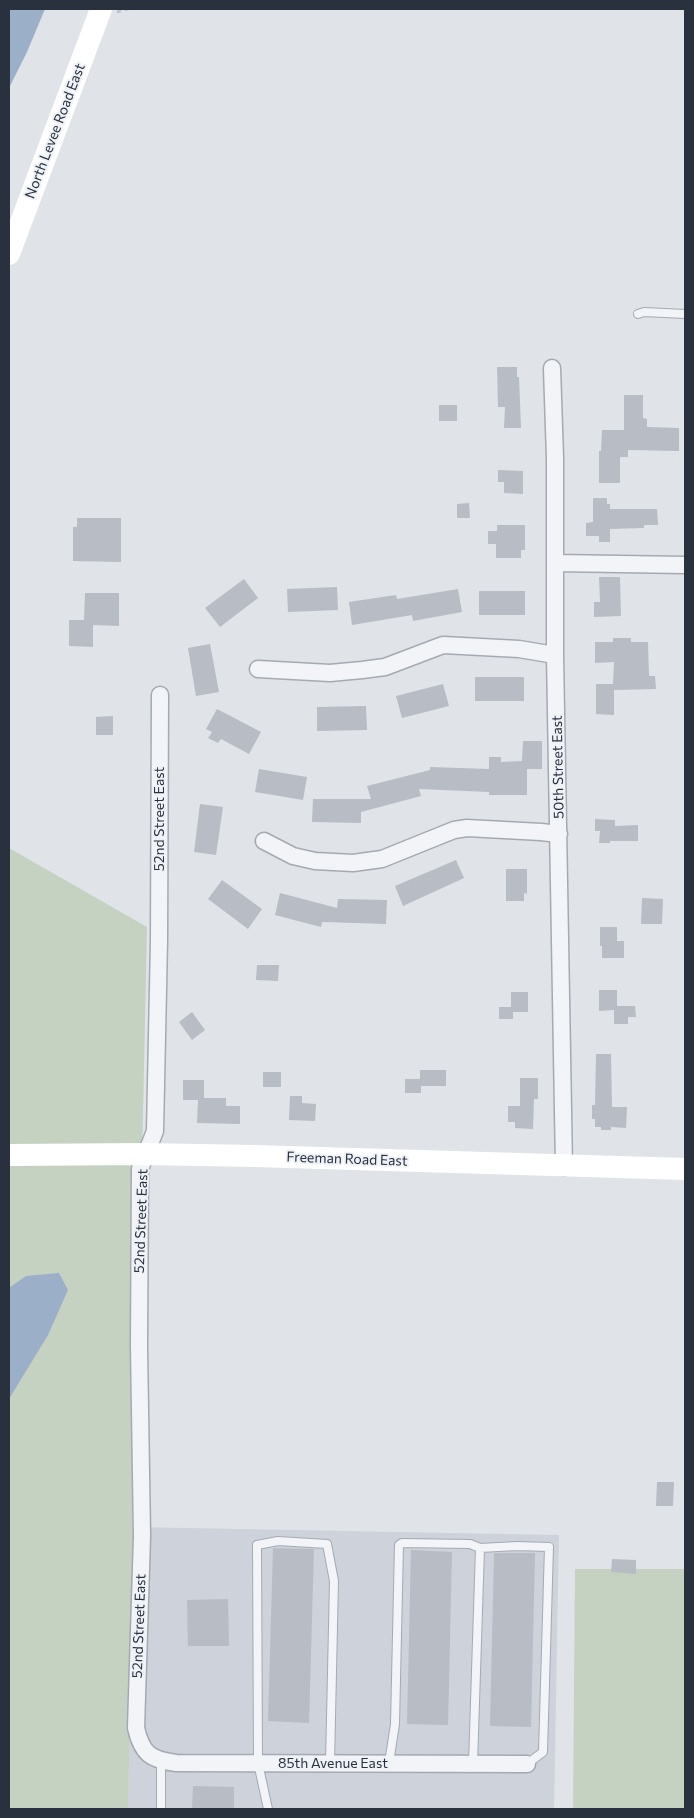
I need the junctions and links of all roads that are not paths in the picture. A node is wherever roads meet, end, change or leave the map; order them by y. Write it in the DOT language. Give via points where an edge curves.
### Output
graph roads {
  1 [pos="101,9"];
  2 [pos="9,254"];
  3 [pos="638,314"];
  4 [pos="685,314"];
  5 [pos="552,368"];
  6 [pos="555,563"];
  7 [pos="685,564"];
  8 [pos="555,655"];
  9 [pos="258,669"];
  10 [pos="160,695"];
  11 [pos="559,834"];
  12 [pos="264,841"];
  13 [pos="146,1154"];
  14 [pos="9,1155"];
  15 [pos="564,1166"];
  16 [pos="685,1169"];
  17 [pos="480,1548"];
  18 [pos="162,1761"];
  19 [pos="258,1763"];
  20 [pos="330,1763"];
  21 [pos="389,1763"];
  22 [pos="473,1764"];
  23 [pos="527,1764"];
  24 [pos="161,1809"];
  25 [pos="268,1809"];
  1 -- 2 [label="street, North Levee Road East"];
  3 -- 4 [label="lane"];
  5 -- 6 [label="street, 50th Street East"];
  6 -- 7 [label="street"];
  6 -- 8 [label="street, 50th Street East"];
  8 -- 9 [label="street" via="519,649 443,645 385,667 362,670 330,673"];
  8 -- 11 [label="street, 50th Street East"];
  10 -- 13 [label="street, 52nd Street East" via="156,1131"];
  11 -- 12 [label="street" via="468,828 454,830 382,859 353,863 293,856"];
  11 -- 15 [label="street, 50th Street East"];
  13 -- 14 [label="street, Freeman Road East"];
  13 -- 15 [label="street, Freeman Road East"];
  13 -- 18 [label="street, 52nd Street East" via="140,1169 142,1536 136,1728 143,1749 152,1758"];
  15 -- 16 [label="street, Freeman Road East"];
  17 -- 21 [label="lane" via="470,1544 399,1545 395,1724"];
  17 -- 22 [label="lane"];
  17 -- 23 [label="lane" via="549,1547 543,1752"];
  18 -- 19 [label="street, 85th Avenue East"];
  18 -- 24 [label="lane"];
  19 -- 20 [label="street, 85th Avenue East"];
  19 -- 20 [label="lane" via="257,1545 278,1541 327,1544 334,1581"];
  19 -- 25 [label="lane"];
  20 -- 21 [label="street, 85th Avenue East"];
  21 -- 22 [label="street, 85th Avenue East"];
  22 -- 23 [label="street, 85th Avenue East"];
}
